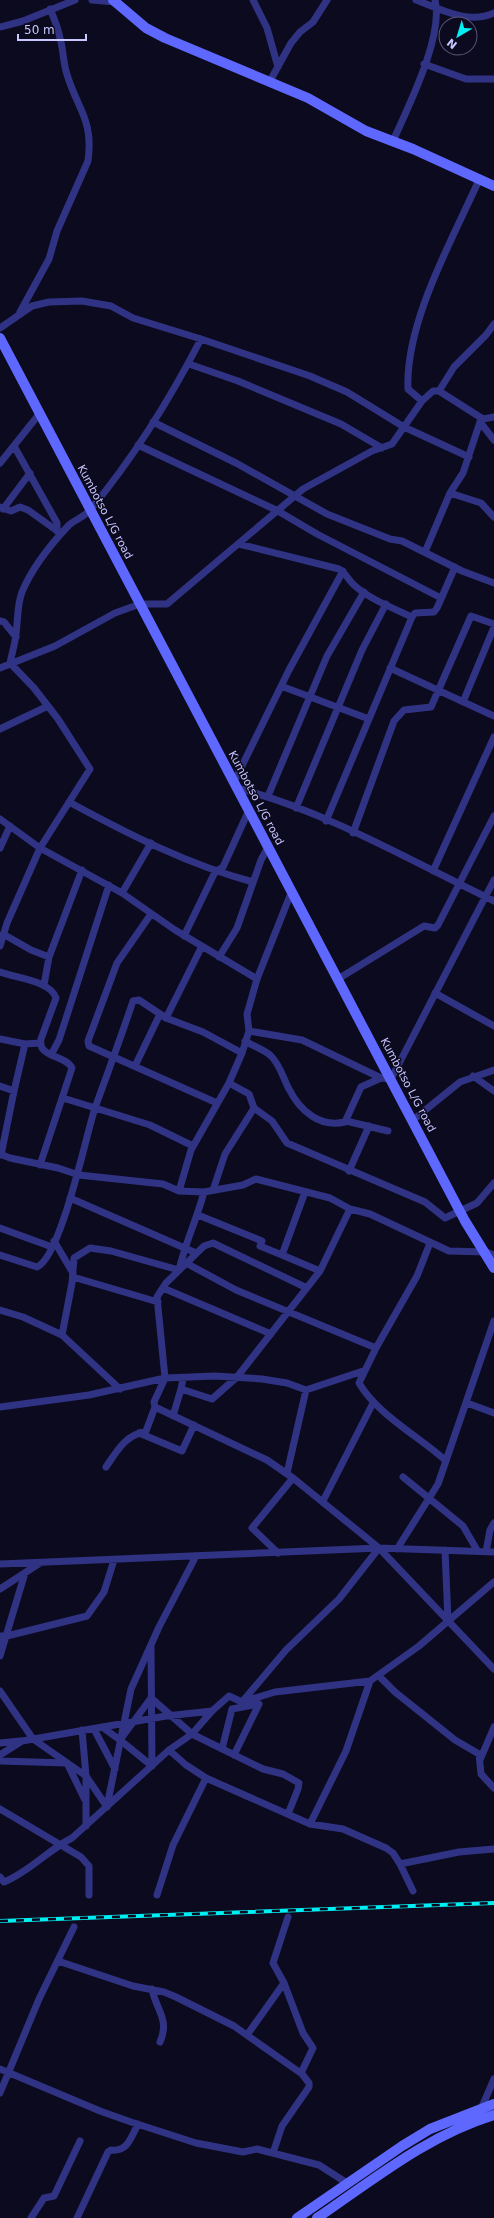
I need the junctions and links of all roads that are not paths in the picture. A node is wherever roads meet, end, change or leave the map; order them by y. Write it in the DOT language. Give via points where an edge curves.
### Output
graph roads {
  1 [pos="75,0"];
  2 [pos="92,0"];
  3 [pos="253,0"];
  4 [pos="327,0"];
  5 [pos="416,0"];
  6 [pos="435,0"];
  7 [pos="114,1"];
  8 [pos="437,8"];
  9 [pos="50,9"];
  10 [pos="494,13"];
  11 [pos="0,28"];
  12 [pos="424,64"];
  13 [pos="278,67"];
  14 [pos="494,79"];
  15 [pos="270,81"];
  16 [pos="393,141"];
  17 [pos="480,180"];
  18 [pos="494,186"];
  19 [pos="19,314"];
  20 [pos="494,324"];
  21 [pos="0,328"];
  22 [pos="0,338"];
  23 [pos="201,339"];
  24 [pos="188,364"];
  25 [pos="439,391"];
  26 [pos="422,401"];
  27 [pos="40,413"];
  28 [pos="494,417"];
  29 [pos="481,421"];
  30 [pos="153,422"];
  31 [pos="404,427"];
  32 [pos="494,440"];
  33 [pos="138,445"];
  34 [pos="14,446"];
  35 [pos="382,448"];
  36 [pos="469,457"];
  37 [pos="0,463"];
  38 [pos="30,473"];
  39 [pos="450,493"];
  40 [pos="295,496"];
  41 [pos="1,508"];
  42 [pos="278,510"];
  43 [pos="90,511"];
  44 [pos="494,517"];
  45 [pos="59,533"];
  46 [pos="239,544"];
  47 [pos="425,552"];
  48 [pos="455,567"];
  49 [pos="343,571"];
  50 [pos="494,583"];
  51 [pos="364,592"];
  52 [pos="441,598"];
  53 [pos="140,604"];
  54 [pos="386,604"];
  55 [pos="412,617"];
  56 [pos="0,621"];
  57 [pos="494,624"];
  58 [pos="494,627"];
  59 [pos="16,637"];
  60 [pos="10,663"];
  61 [pos="0,668"];
  62 [pos="390,668"];
  63 [pos="281,686"];
  64 [pos="438,691"];
  65 [pos="309,697"];
  66 [pos="463,702"];
  67 [pos="48,706"];
  68 [pos="338,708"];
  69 [pos="493,714"];
  70 [pos="369,719"];
  71 [pos="0,729"];
  72 [pos="494,737"];
  73 [pos="235,785"];
  74 [pos="268,796"];
  75 [pos="69,802"];
  76 [pos="296,808"];
  77 [pos="249,810"];
  78 [pos="494,816"];
  79 [pos="0,819"];
  80 [pos="326,821"];
  81 [pos="10,826"];
  82 [pos="354,833"];
  83 [pos="151,843"];
  84 [pos="268,847"];
  85 [pos="0,848"];
  86 [pos="40,848"];
  87 [pos="82,870"];
  88 [pos="433,871"];
  89 [pos="215,872"];
  90 [pos="494,880"];
  91 [pos="253,882"];
  92 [pos="460,884"];
  93 [pos="109,885"];
  94 [pos="122,893"];
  95 [pos="291,893"];
  96 [pos="486,897"];
  97 [pos="494,901"];
  98 [pos="151,914"];
  99 [pos="3,934"];
  100 [pos="184,936"];
  101 [pos="0,946"];
  102 [pos="202,946"];
  103 [pos="49,957"];
  104 [pos="220,957"];
  105 [pos="0,972"];
  106 [pos="257,979"];
  107 [pos="338,979"];
  108 [pos="44,985"];
  109 [pos="435,993"];
  110 [pos="163,1016"];
  111 [pos="494,1026"];
  112 [pos="248,1031"];
  113 [pos="0,1039"];
  114 [pos="246,1041"];
  115 [pos="40,1042"];
  116 [pos="26,1044"];
  117 [pos="242,1052"];
  118 [pos="51,1055"];
  119 [pos="114,1057"];
  120 [pos="135,1066"];
  121 [pos="494,1070"];
  122 [pos="473,1076"];
  123 [pos="381,1078"];
  124 [pos="391,1079"];
  125 [pos="229,1083"];
  126 [pos="0,1086"];
  127 [pos="14,1091"];
  128 [pos="494,1091"];
  129 [pos="63,1098"];
  130 [pos="217,1103"];
  131 [pos="254,1108"];
  132 [pos="95,1109"];
  133 [pos="413,1120"];
  134 [pos="346,1121"];
  135 [pos="368,1126"];
  136 [pos="388,1131"];
  137 [pos="193,1146"];
  138 [pos="1,1155"];
  139 [pos="40,1164"];
  140 [pos="349,1171"];
  141 [pos="79,1175"];
  142 [pos="494,1183"];
  143 [pos="213,1190"];
  144 [pos="179,1191"];
  145 [pos="204,1192"];
  146 [pos="305,1192"];
  147 [pos="70,1198"];
  148 [pos="350,1209"];
  149 [pos="461,1212"];
  150 [pos="198,1215"];
  151 [pos="0,1228"];
  152 [pos="430,1243"];
  153 [pos="53,1244"];
  154 [pos="184,1248"];
  155 [pos="196,1254"];
  156 [pos="490,1254"];
  157 [pos="0,1255"];
  158 [pos="282,1255"];
  159 [pos="186,1263"];
  160 [pos="494,1268"];
  161 [pos="179,1270"];
  162 [pos="320,1271"];
  163 [pos="73,1275"];
  164 [pos="162,1288"];
  165 [pos="307,1288"];
  166 [pos="158,1302"];
  167 [pos="0,1310"];
  168 [pos="289,1312"];
  169 [pos="494,1321"];
  170 [pos="272,1334"];
  171 [pos="62,1335"];
  172 [pos="376,1348"];
  173 [pos="363,1371"];
  174 [pos="238,1377"];
  175 [pos="165,1378"];
  176 [pos="183,1379"];
  177 [pos="120,1389"];
  178 [pos="181,1389"];
  179 [pos="306,1390"];
  180 [pos="373,1403"];
  181 [pos="466,1403"];
  182 [pos="154,1406"];
  183 [pos="0,1407"];
  184 [pos="494,1413"];
  185 [pos="173,1416"];
  186 [pos="194,1425"];
  187 [pos="139,1433"];
  188 [pos="445,1460"];
  189 [pos="106,1467"];
  190 [pos="287,1473"];
  191 [pos="293,1478"];
  192 [pos="403,1478"];
  193 [pos="430,1499"];
  194 [pos="323,1501"];
  195 [pos="494,1523"];
  196 [pos="379,1548"];
  197 [pos="397,1549"];
  198 [pos="445,1550"];
  199 [pos="477,1550"];
  200 [pos="486,1552"];
  201 [pos="494,1552"];
  202 [pos="278,1553"];
  203 [pos="196,1556"];
  204 [pos="114,1560"];
  205 [pos="40,1563"];
  206 [pos="0,1564"];
  207 [pos="25,1573"];
  208 [pos="494,1582"];
  209 [pos="0,1589"];
  210 [pos="448,1621"];
  211 [pos="4,1636"];
  212 [pos="0,1641"];
  213 [pos="151,1644"];
  214 [pos="0,1656"];
  215 [pos="494,1670"];
  216 [pos="379,1676"];
  217 [pos="370,1681"];
  218 [pos="0,1691"];
  219 [pos="151,1698"];
  220 [pos="242,1702"];
  221 [pos="212,1710"];
  222 [pos="172,1716"];
  223 [pos="151,1718"];
  224 [pos="135,1721"];
  225 [pos="124,1723"];
  226 [pos="102,1727"];
  227 [pos="494,1727"];
  228 [pos="94,1728"];
  229 [pos="82,1730"];
  230 [pos="192,1734"];
  231 [pos="33,1739"];
  232 [pos="120,1740"];
  233 [pos="22,1741"];
  234 [pos="0,1743"];
  235 [pos="222,1749"];
  236 [pos="169,1750"];
  237 [pos="0,1754"];
  238 [pos="234,1755"];
  239 [pos="0,1761"];
  240 [pos="480,1761"];
  241 [pos="67,1763"];
  242 [pos="152,1766"];
  243 [pos="114,1769"];
  244 [pos="86,1776"];
  245 [pos="206,1778"];
  246 [pos="494,1788"];
  247 [pos="86,1802"];
  248 [pos="107,1807"];
  249 [pos="0,1809"];
  250 [pos="288,1814"];
  251 [pos="310,1824"];
  252 [pos="86,1826"];
  253 [pos="60,1844"];
  254 [pos="494,1849"];
  255 [pos="400,1864"];
  256 [pos="0,1877"];
  257 [pos="413,1891"];
  258 [pos="89,1895"];
  259 [pos="157,1895"];
  260 [pos="288,1917"];
  261 [pos="74,1927"];
  262 [pos="58,1961"];
  263 [pos="284,1983"];
  264 [pos="152,1989"];
  265 [pos="247,2035"];
  266 [pos="160,2042"];
  267 [pos="0,2069"];
  268 [pos="8,2073"];
  269 [pos="302,2074"];
  270 [pos="494,2080"];
  271 [pos="0,2093"];
  272 [pos="494,2104"];
  273 [pos="481,2109"];
  274 [pos="494,2116"];
  275 [pos="138,2124"];
  276 [pos="80,2141"];
  277 [pos="273,2153"];
  278 [pos="347,2183"];
  279 [pos="32,2218"];
  280 [pos="77,2218"];
  281 [pos="297,2218"];
  282 [pos="317,2218"];
  1 -- 9 [label="street"];
  2 -- 7 [label="street"];
  3 -- 13 [label="street" via="267,28"];
  4 -- 13 [label="street" via="313,22 291,43"];
  5 -- 8 [label="street"];
  6 -- 8 [label="street"];
  7 -- 15 [label="main road" via="146,28"];
  8 -- 10 [label="street" via="459,16 472,17"];
  8 -- 12 [label="street" via="437,23"];
  9 -- 11 [label="street"];
  9 -- 19 [label="street" via="60,37 66,71 87,120 88,161 57,231 49,259"];
  12 -- 14 [label="street" via="466,79"];
  12 -- 16 [label="street" via="414,96"];
  13 -- 15 [label="street"];
  15 -- 16 [label="main road" via="308,98 366,131"];
  16 -- 17 [label="main road"];
  17 -- 18 [label="main road"];
  17 -- 26 [label="street" via="440,264 411,342 408,389"];
  19 -- 21 [label="street"];
  19 -- 23 [label="street" via="32,306 49,302 82,301 111,306 139,321"];
  20 -- 25 [label="street" via="454,367"];
  22 -- 27 [label="main road, Kumbotso L/G road"];
  23 -- 24 [label="street"];
  23 -- 31 [label="street" via="310,376 347,392"];
  24 -- 30 [label="street"];
  24 -- 35 [label="street" via="238,381 341,424"];
  25 -- 26 [label="street" via="432,391"];
  25 -- 29 [label="street"];
  26 -- 31 [label="street"];
  27 -- 34 [label="street"];
  27 -- 43 [label="main road, Kumbotso L/G road"];
  28 -- 29 [label="street"];
  29 -- 32 [label="street"];
  29 -- 36 [label="street"];
  30 -- 33 [label="street"];
  30 -- 40 [label="street"];
  31 -- 35 [label="street" via="392,444"];
  31 -- 36 [label="street"];
  33 -- 42 [label="street"];
  33 -- 43 [label="street"];
  34 -- 37 [label="street"];
  34 -- 38 [label="street"];
  35 -- 40 [label="street" via="315,482"];
  36 -- 39 [label="street" via="463,473"];
  38 -- 41 [label="street"];
  38 -- 45 [label="street" via="57,523"];
  39 -- 44 [label="street" via="480,503"];
  39 -- 47 [label="street"];
  40 -- 42 [label="street"];
  40 -- 47 [label="street" via="327,514"];
  41 -- 45 [label="street" via="11,511 20,507 28,510"];
  42 -- 46 [label="street"];
  42 -- 52 [label="street" via="317,534"];
  43 -- 45 [label="street"];
  43 -- 53 [label="main road, Kumbotso L/G road"];
  45 -- 59 [label="street" via="22,593"];
  46 -- 49 [label="street" via="326,564"];
  46 -- 53 [label="street" via="167,604"];
  47 -- 48 [label="street"];
  48 -- 50 [label="street"];
  48 -- 52 [label="street"];
  49 -- 51 [label="street" via="353,584"];
  49 -- 63 [label="street"];
  51 -- 54 [label="street"];
  51 -- 65 [label="street" via="326,656"];
  52 -- 55 [label="street" via="434,612 415,613"];
  53 -- 60 [label="street" via="115,613 55,646"];
  53 -- 73 [label="main road, Kumbotso L/G road"];
  54 -- 55 [label="street"];
  54 -- 68 [label="street" via="362,650"];
  55 -- 62 [label="street"];
  56 -- 59 [label="street" via="4,622"];
  57 -- 64 [label="street" via="471,616"];
  58 -- 66 [label="street"];
  59 -- 60 [label="street"];
  60 -- 61 [label="street"];
  60 -- 67 [label="street"];
  62 -- 64 [label="street"];
  62 -- 70 [label="street"];
  63 -- 65 [label="street"];
  63 -- 73 [label="street"];
  64 -- 66 [label="street"];
  64 -- 82 [label="street" via="428,709 404,710 394,721"];
  65 -- 68 [label="street"];
  65 -- 74 [label="street"];
  66 -- 69 [label="street"];
  67 -- 71 [label="street"];
  67 -- 75 [label="street" via="90,769"];
  68 -- 70 [label="street"];
  68 -- 76 [label="street"];
  70 -- 80 [label="street"];
  72 -- 88 [label="street"];
  73 -- 74 [label="street"];
  73 -- 77 [label="main road, Kumbotso L/G road"];
  74 -- 76 [label="street"];
  75 -- 83 [label="street"];
  75 -- 86 [label="street"];
  76 -- 80 [label="street"];
  77 -- 84 [label="main road, Kumbotso L/G road"];
  77 -- 89 [label="street" via="223,867"];
  78 -- 92 [label="street"];
  79 -- 81 [label="street"];
  80 -- 82 [label="street"];
  81 -- 85 [label="street"];
  81 -- 86 [label="street"];
  82 -- 88 [label="street"];
  83 -- 89 [label="street"];
  83 -- 94 [label="street"];
  84 -- 91 [label="street"];
  84 -- 95 [label="main road, Kumbotso L/G road"];
  86 -- 87 [label="street"];
  86 -- 99 [label="street"];
  87 -- 93 [label="street"];
  87 -- 103 [label="street"];
  88 -- 92 [label="street"];
  89 -- 91 [label="street"];
  89 -- 100 [label="street"];
  90 -- 96 [label="street"];
  91 -- 104 [label="street" via="237,928"];
  92 -- 96 [label="street"];
  92 -- 107 [label="street" via="435,928 424,926"];
  93 -- 94 [label="street"];
  93 -- 118 [label="street" via="59,1040"];
  94 -- 98 [label="street"];
  95 -- 106 [label="street"];
  95 -- 107 [label="main road, Kumbotso L/G road"];
  96 -- 97 [label="street"];
  96 -- 109 [label="street"];
  98 -- 100 [label="street"];
  98 -- 119 [label="street" via="117,963 88,1041 88,1046"];
  99 -- 101 [label="street"];
  99 -- 103 [label="street"];
  100 -- 102 [label="street"];
  102 -- 104 [label="street"];
  102 -- 110 [label="street"];
  103 -- 108 [label="street"];
  104 -- 106 [label="street"];
  105 -- 108 [label="street"];
  106 -- 112 [label="street" via="247,1014"];
  107 -- 124 [label="main road, Kumbotso L/G road"];
  108 -- 115 [label="street" via="54,991 56,998"];
  109 -- 111 [label="street"];
  109 -- 124 [label="street"];
  110 -- 117 [label="street" via="203,1032"];
  110 -- 119 [label="street" via="139,1000 133,1001"];
  110 -- 120 [label="street"];
  112 -- 114 [label="street"];
  112 -- 123 [label="street" via="302,1040"];
  113 -- 116 [label="street"];
  114 -- 117 [label="street"];
  114 -- 134 [label="street" via="270,1055 284,1076 295,1100 306,1112 321,1121 334,1124"];
  115 -- 116 [label="street"];
  115 -- 118 [label="street" via="42,1048"];
  116 -- 127 [label="street"];
  117 -- 125 [label="street"];
  118 -- 129 [label="street" via="72,1068"];
  119 -- 120 [label="street"];
  119 -- 132 [label="street"];
  120 -- 130 [label="street"];
  121 -- 122 [label="street"];
  122 -- 128 [label="street"];
  122 -- 133 [label="street" via="460,1082"];
  123 -- 124 [label="street"];
  123 -- 134 [label="street" via="361,1087"];
  124 -- 133 [label="main road, Kumbotso L/G road"];
  125 -- 130 [label="street"];
  125 -- 131 [label="street" via="249,1094"];
  126 -- 127 [label="street"];
  127 -- 138 [label="street"];
  129 -- 132 [label="street"];
  129 -- 139 [label="street"];
  130 -- 137 [label="street"];
  131 -- 140 [label="street" via="272,1121 287,1143"];
  131 -- 143 [label="street" via="225,1154"];
  132 -- 137 [label="street" via="150,1125"];
  132 -- 141 [label="street"];
  133 -- 149 [label="main road, Kumbotso L/G road"];
  134 -- 135 [label="street"];
  135 -- 136 [label="street"];
  135 -- 140 [label="street"];
  137 -- 144 [label="street" via="184,1167"];
  138 -- 139 [label="street"];
  139 -- 141 [label="street"];
  140 -- 149 [label="street" via="425,1202 445,1218"];
  141 -- 144 [label="street" via="163,1184"];
  141 -- 147 [label="street"];
  142 -- 149 [label="street" via="478,1203"];
  143 -- 145 [label="street"];
  143 -- 146 [label="street" via="243,1185 256,1179"];
  144 -- 145 [label="street"];
  145 -- 150 [label="street"];
  146 -- 148 [label="street" via="330,1198"];
  146 -- 158 [label="street"];
  147 -- 153 [label="street"];
  147 -- 154 [label="street"];
  148 -- 152 [label="street" via="370,1214"];
  148 -- 162 [label="street"];
  149 -- 156 [label="main road, Kumbotso L/G road"];
  150 -- 154 [label="street"];
  150 -- 158 [label="street" via="262,1241 260,1246"];
  151 -- 153 [label="street"];
  152 -- 156 [label="street" via="449,1251"];
  152 -- 172 [label="street" via="417,1276"];
  153 -- 157 [label="street" via="41,1265 37,1267"];
  153 -- 163 [label="street"];
  154 -- 155 [label="street"];
  154 -- 161 [label="street"];
  155 -- 159 [label="street"];
  155 -- 165 [label="street" via="204,1246 213,1243"];
  156 -- 160 [label="main road, Kumbotso L/G road"];
  158 -- 162 [label="street"];
  159 -- 161 [label="street"];
  159 -- 168 [label="street" via="236,1290"];
  161 -- 163 [label="street" via="111,1251 90,1248 74,1258"];
  161 -- 164 [label="street"];
  162 -- 165 [label="street"];
  163 -- 166 [label="street"];
  163 -- 171 [label="street"];
  164 -- 166 [label="street" via="157,1298"];
  164 -- 170 [label="street"];
  165 -- 168 [label="street"];
  166 -- 175 [label="street"];
  167 -- 171 [label="street"];
  168 -- 170 [label="street"];
  168 -- 172 [label="street"];
  169 -- 181 [label="street"];
  170 -- 174 [label="street"];
  171 -- 177 [label="street"];
  172 -- 173 [label="street"];
  173 -- 179 [label="street"];
  173 -- 180 [label="street" via="359,1383"];
  174 -- 176 [label="street"];
  174 -- 178 [label="street" via="212,1399"];
  174 -- 179 [label="street" via="287,1383"];
  175 -- 176 [label="street"];
  175 -- 177 [label="street"];
  175 -- 182 [label="street"];
  176 -- 178 [label="street"];
  177 -- 183 [label="street"];
  178 -- 185 [label="street"];
  179 -- 190 [label="street"];
  180 -- 188 [label="street"];
  180 -- 194 [label="street"];
  181 -- 184 [label="street"];
  181 -- 188 [label="street"];
  182 -- 185 [label="street"];
  182 -- 187 [label="street" via="146,1431"];
  185 -- 186 [label="street"];
  186 -- 187 [label="street" via="182,1451"];
  186 -- 190 [label="street" via="267,1460"];
  187 -- 189 [label="street" via="132,1434"];
  188 -- 193 [label="street" via="438,1484"];
  190 -- 191 [label="street"];
  191 -- 194 [label="street"];
  191 -- 202 [label="street" via="252,1528"];
  192 -- 193 [label="street"];
  193 -- 197 [label="street"];
  193 -- 199 [label="street" via="463,1526"];
  194 -- 196 [label="street"];
  195 -- 200 [label="street"];
  196 -- 197 [label="street"];
  196 -- 202 [label="street"];
  196 -- 210 [label="street"];
  196 -- 220 [label="street" via="339,1599 286,1650"];
  197 -- 198 [label="street"];
  198 -- 199 [label="street"];
  198 -- 210 [label="street"];
  199 -- 200 [label="street"];
  200 -- 201 [label="street"];
  202 -- 203 [label="street"];
  203 -- 204 [label="street"];
  203 -- 213 [label="street"];
  204 -- 205 [label="street"];
  204 -- 211 [label="street" via="104,1592 87,1616"];
  205 -- 206 [label="street"];
  205 -- 207 [label="street"];
  207 -- 209 [label="street"];
  207 -- 211 [label="street"];
  208 -- 210 [label="street"];
  210 -- 215 [label="street"];
  210 -- 216 [label="street"];
  211 -- 212 [label="street"];
  211 -- 214 [label="street"];
  213 -- 219 [label="street"];
  213 -- 225 [label="street" via="131,1689"];
  216 -- 217 [label="street"];
  216 -- 240 [label="street" via="455,1740 479,1754"];
  217 -- 220 [label="street" via="275,1692"];
  217 -- 251 [label="street" via="346,1751"];
  218 -- 231 [label="street"];
  219 -- 222 [label="street"];
  219 -- 223 [label="street"];
  219 -- 224 [label="street"];
  220 -- 221 [label="street" via="230,1696"];
  221 -- 222 [label="street"];
  221 -- 230 [label="street"];
  222 -- 223 [label="street"];
  222 -- 230 [label="street"];
  223 -- 224 [label="street"];
  223 -- 242 [label="street"];
  224 -- 225 [label="street"];
  224 -- 232 [label="street"];
  225 -- 226 [label="street"];
  225 -- 232 [label="street"];
  226 -- 228 [label="street"];
  226 -- 232 [label="street"];
  227 -- 240 [label="street"];
  228 -- 229 [label="street"];
  228 -- 243 [label="street"];
  229 -- 231 [label="street"];
  229 -- 244 [label="street"];
  230 -- 235 [label="street"];
  230 -- 236 [label="street"];
  231 -- 233 [label="street"];
  231 -- 241 [label="street"];
  232 -- 242 [label="street"];
  232 -- 243 [label="street"];
  233 -- 234 [label="street"];
  233 -- 237 [label="street"];
  235 -- 238 [label="street"];
  235 -- 238 [label="street" via="232,1709 259,1704"];
  236 -- 242 [label="street"];
  236 -- 245 [label="street"];
  238 -- 250 [label="street" via="299,1783"];
  239 -- 241 [label="street"];
  240 -- 246 [label="street" via="481,1774"];
  241 -- 244 [label="street"];
  241 -- 247 [label="street"];
  242 -- 248 [label="street"];
  243 -- 248 [label="street"];
  244 -- 247 [label="street"];
  244 -- 248 [label="street"];
  245 -- 250 [label="street"];
  245 -- 259 [label="street" via="173,1845"];
  247 -- 252 [label="street"];
  248 -- 252 [label="street"];
  249 -- 253 [label="street"];
  250 -- 251 [label="street"];
  251 -- 255 [label="street" via="342,1829 360,1836 393,1853"];
  252 -- 253 [label="street"];
  253 -- 256 [label="street" via="14,1878 4,1882"];
  253 -- 258 [label="street" via="81,1857 89,1866"];
  254 -- 255 [label="street" via="460,1852"];
  255 -- 257 [label="street"];
  260 -- 263 [label="street" via="272,1963"];
  261 -- 262 [label="street"];
  262 -- 264 [label="street" via="133,1986"];
  262 -- 268 [label="street"];
  263 -- 265 [label="street"];
  263 -- 269 [label="street" via="303,2033 313,2048"];
  264 -- 265 [label="street" via="176,1996 205,2010"];
  264 -- 266 [label="street" via="153,1999 164,2021 165,2032"];
  265 -- 269 [label="street"];
  267 -- 268 [label="street"];
  268 -- 271 [label="street"];
  268 -- 275 [label="street"];
  269 -- 277 [label="street" via="308,2080 309,2087 282,2126"];
  270 -- 273 [label="street"];
  272 -- 273 [label="main road"];
  273 -- 278 [label="main road" via="430,2129"];
  274 -- 282 [label="main road" via="463,2126 436,2139"];
  275 -- 277 [label="street" via="196,2143 243,2152 257,2149"];
  275 -- 280 [label="street" via="122,2150 108,2152"];
  276 -- 279 [label="street" via="54,2196 44,2198"];
  277 -- 278 [label="street" via="319,2165"];
  278 -- 281 [label="main road"];
}
